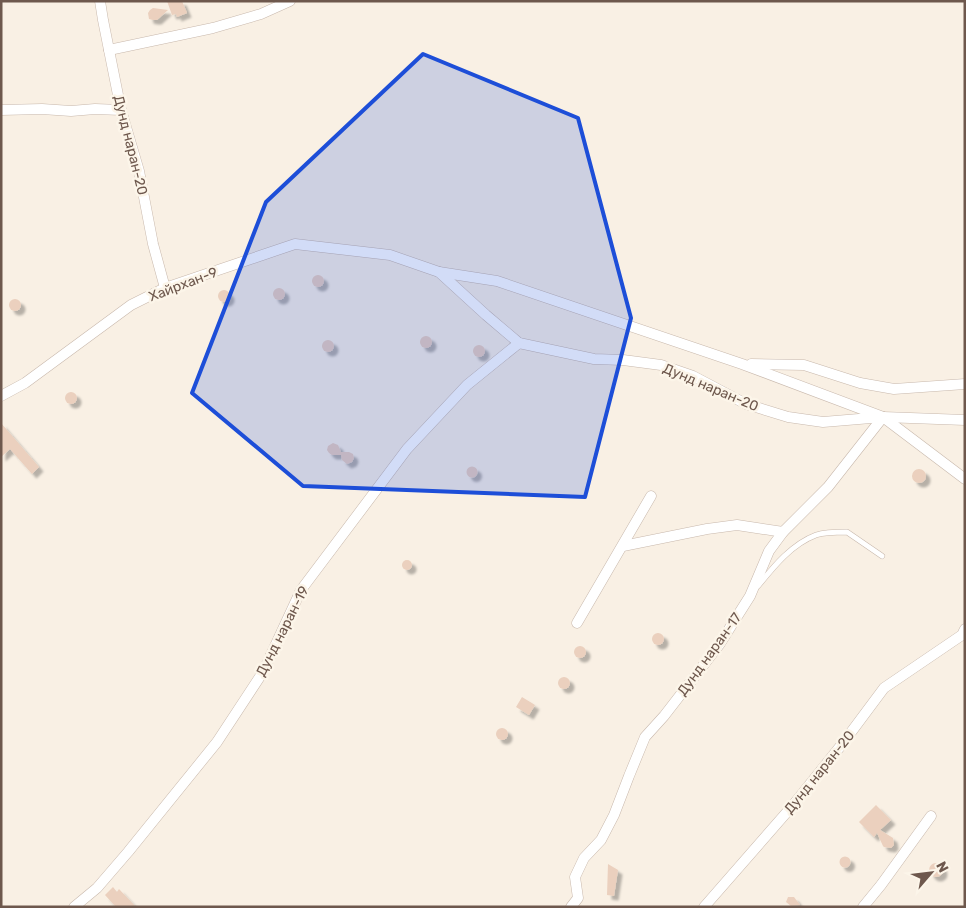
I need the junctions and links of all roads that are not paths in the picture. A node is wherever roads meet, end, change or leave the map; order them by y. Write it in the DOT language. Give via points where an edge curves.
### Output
graph roads {
  1 [pos="100,1"];
  2 [pos="295,1"];
  3 [pos="289,2"];
  4 [pos="109,50"];
  5 [pos="2,110"];
  6 [pos="121,110"];
  7 [pos="390,254"];
  8 [pos="439,272"];
  9 [pos="165,288"];
  10 [pos="519,343"];
  11 [pos="742,364"];
  12 [pos="965,384"];
  13 [pos="1,396"];
  14 [pos="883,417"];
  15 [pos="965,420"];
  16 [pos="965,479"];
  17 [pos="651,496"];
  18 [pos="783,532"];
  19 [pos="623,546"];
  20 [pos="882,556"];
  21 [pos="750,596"];
  22 [pos="577,623"];
  23 [pos="965,629"];
  24 [pos="931,816"];
  25 [pos="74,907"];
  26 [pos="571,907"];
  27 [pos="704,907"];
  28 [pos="863,907"];
  1 -- 4 [label="street, Дунд наран-20"];
  2 -- 3 [label="street"];
  3 -- 4 [label="street" via="213,28"];
  4 -- 6 [label="street, Дунд наран-20"];
  5 -- 6 [label="street"];
  6 -- 9 [label="street, Дунд наран-20" via="139,171"];
  7 -- 8 [label="street, Дунд наран-20"];
  7 -- 9 [label="street, Хайрхан-9" via="295,244"];
  8 -- 10 [label="street, Дунд наран-20"];
  8 -- 11 [label="street" via="497,281"];
  9 -- 13 [label="street, Хайрхан-9" via="131,305"];
  10 -- 14 [label="street, Дунд наран-20" via="594,359 661,365 693,376 746,404 788,417 823,422"];
  10 -- 25 [label="street, Дунд наран-19" via="467,385 407,449 301,590 263,672 217,742 97,888"];
  11 -- 12 [label="street" via="804,365 860,383 894,389"];
  11 -- 14 [label="street"];
  14 -- 15 [label="street, Дунд наран-20"];
  14 -- 16 [label="street"];
  14 -- 18 [label="street, Дунд наран-17" via="828,487"];
  17 -- 19 [label="street"];
  18 -- 19 [label="street" via="736,525"];
  18 -- 21 [label="street, Дунд наран-17" via="769,551"];
  19 -- 22 [label="street"];
  20 -- 21 [label="lane" via="847,532 818,534 796,545"];
  21 -- 26 [label="street, Дунд наран-17" via="719,645 646,737 602,840 584,858 575,877 578,898"];
  23 -- 27 [label="street, Дунд наран-20" via="962,635 884,688 794,804"];
  24 -- 28 [label="street"];
}
